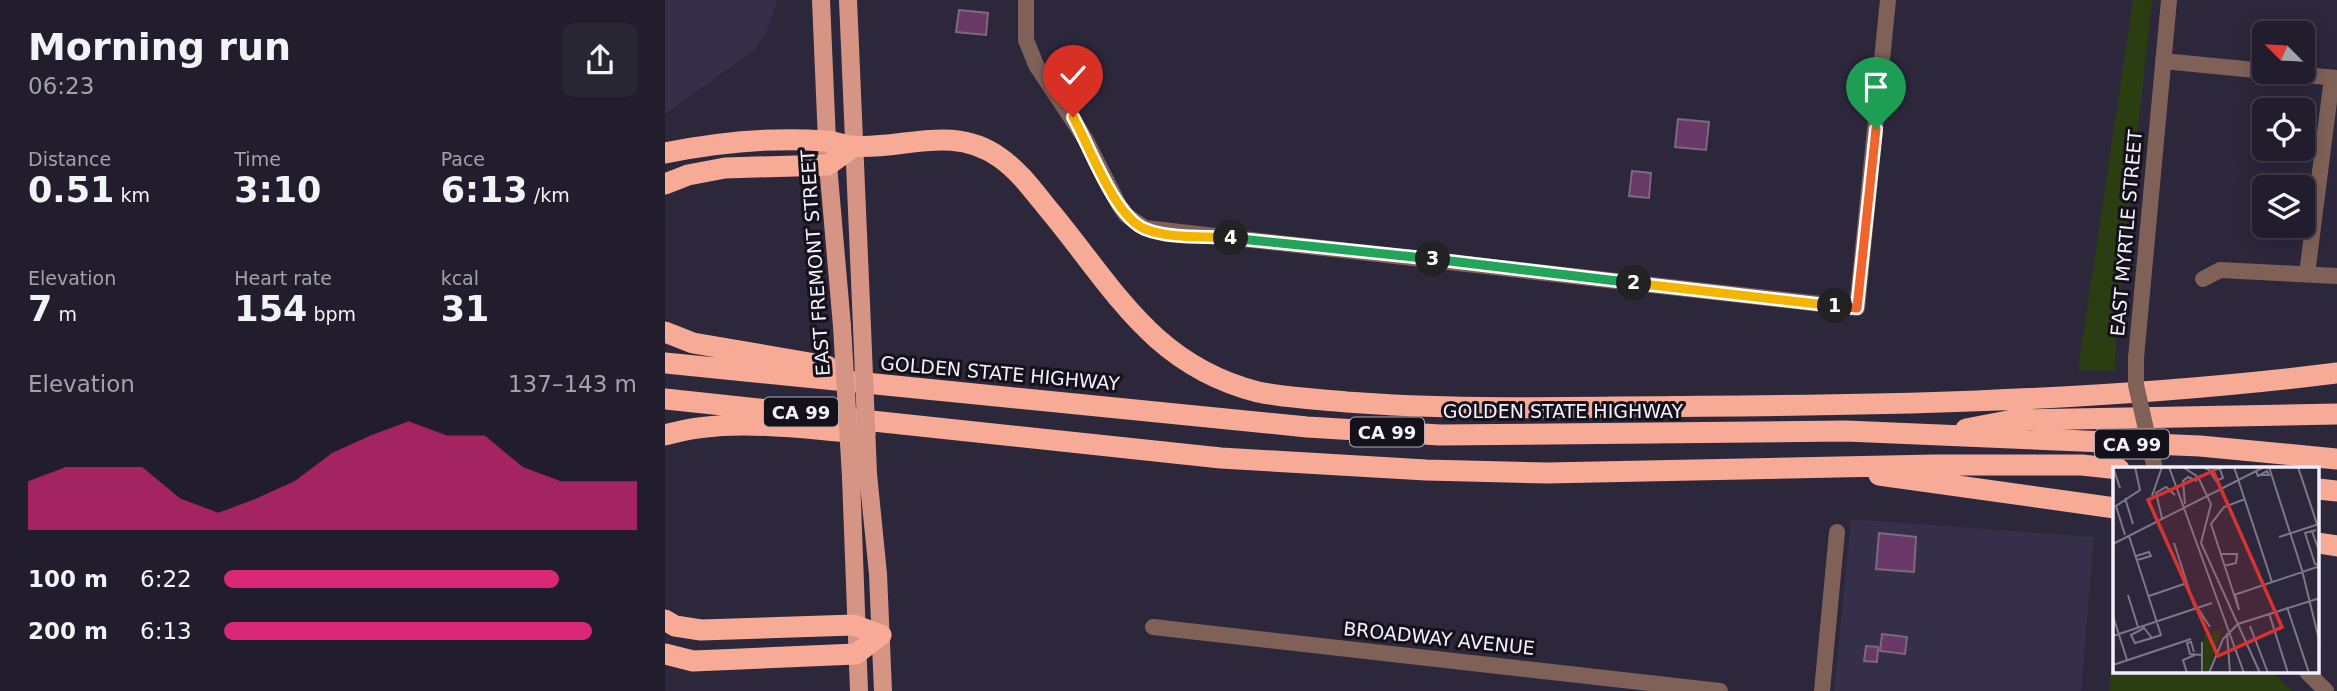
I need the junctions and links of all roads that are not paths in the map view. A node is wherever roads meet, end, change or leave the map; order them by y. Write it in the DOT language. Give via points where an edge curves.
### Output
graph roads {
  1 [pos="821,0"];
  2 [pos="848,0"];
  3 [pos="1027,0"];
  4 [pos="1888,0"];
  5 [pos="2169,0"];
  6 [pos="2164,61"];
  7 [pos="2252,70"];
  8 [pos="2315,76"];
  9 [pos="2335,78"];
  10 [pos="827,141"];
  11 [pos="853,147"];
  12 [pos="665,153"];
  13 [pos="828,165"];
  14 [pos="665,184"];
  15 [pos="2307,274"];
  16 [pos="2337,276"];
  17 [pos="2203,279"];
  18 [pos="665,332"];
  19 [pos="665,363"];
  20 [pos="2337,373"];
  21 [pos="849,382"];
  22 [pos="665,399"];
  23 [pos="2337,415"];
  24 [pos="936,425"];
  25 [pos="665,435"];
  26 [pos="1926,436"];
  27 [pos="2337,459"];
  28 [pos="1828,467"];
  29 [pos="2155,467"];
  30 [pos="2113,468"];
  31 [pos="859,476"];
  32 [pos="2319,489"];
  33 [pos="2337,491"];
  34 [pos="2113,508"];
  35 [pos="1837,532"];
  36 [pos="2319,543"];
  37 [pos="2337,547"];
  38 [pos="665,620"];
  39 [pos="854,625"];
  40 [pos="1153,626"];
  41 [pos="881,635"];
  42 [pos="665,654"];
  43 [pos="856,654"];
  44 [pos="1567,673"];
  45 [pos="2309,674"];
  46 [pos="859,691"];
  47 [pos="883,691"];
  48 [pos="1565,691"];
  49 [pos="1720,691"];
  50 [pos="1822,691"];
  51 [pos="2326,691"];
  1 -- 10 [label="main road, EAST FREMONT STREET"];
  2 -- 11 [label="main road, EAST FREMONT STREET"];
  3 -- 4 [label="street" via="1026,40 1036,65 1073,117 1119,205 1145,228 1857,308"];
  5 -- 6 [label="street, EAST MYRTLE STREET"];
  6 -- 7 [label="street"];
  6 -- 29 [label="street, EAST MYRTLE STREET, bridge" via="2136,358 2137,385"];
  8 -- 9 [label="street"];
  9 -- 15 [label="street"];
  10 -- 11 [label="highway"];
  10 -- 12 [label="highway" via="721,145"];
  10 -- 13 [label="main road, EAST FREMONT STREET"];
  11 -- 13 [label="highway"];
  11 -- 20 [label="highway" via="952,140 997,155 1026,182 1141,326 1168,351 1213,376 1259,392 1370,404 1490,408 1727,406 2169,392"];
  11 -- 31 [label="main road, EAST FREMONT STREET, bridge" via="862,327"];
  13 -- 14 [label="highway" via="725,168"];
  13 -- 31 [label="main road, EAST FREMONT STREET, bridge"];
  15 -- 16 [label="street"];
  15 -- 17 [label="street" via="2220,270"];
  18 -- 21 [label="highway" via="694,343 827,366"];
  19 -- 21 [label="highway, GOLDEN STATE HIGHWAY / CA 99"];
  21 -- 26 [label="highway, GOLDEN STATE HIGHWAY / CA 99" via="1307,427 1440,435 1846,431"];
  22 -- 24 [label="highway, CA 99"];
  23 -- 26 [label="highway" via="2013,420"];
  24 -- 25 [label="highway" via="893,435 761,426 707,427"];
  24 -- 28 [label="highway, CA 99" via="1221,458 1413,469 1547,473"];
  26 -- 27 [label="highway, GOLDEN STATE HIGHWAY / CA 99" via="2200,446"];
  28 -- 30 [label="highway, CA 99"];
  28 -- 34 [label="highway"];
  31 -- 39 [label="main road, EAST FREMONT STREET"];
  31 -- 41 [label="main road, EAST FREMONT STREET"];
  32 -- 33 [label="highway"];
  35 -- 50 [label="street"];
  36 -- 37 [label="highway"];
  38 -- 39 [label="highway" via="701,631"];
  39 -- 41 [label="highway"];
  39 -- 43 [label="main road, EAST FREMONT STREET"];
  40 -- 44 [label="street, BROADWAY AVENUE"];
  41 -- 43 [label="highway"];
  41 -- 47 [label="main road, EAST FREMONT STREET"];
  42 -- 43 [label="highway" via="693,661"];
  43 -- 46 [label="main road, EAST FREMONT STREET"];
  44 -- 48 [label="street"];
  44 -- 49 [label="street, BROADWAY AVENUE"];
  45 -- 51 [label="street"];
}
